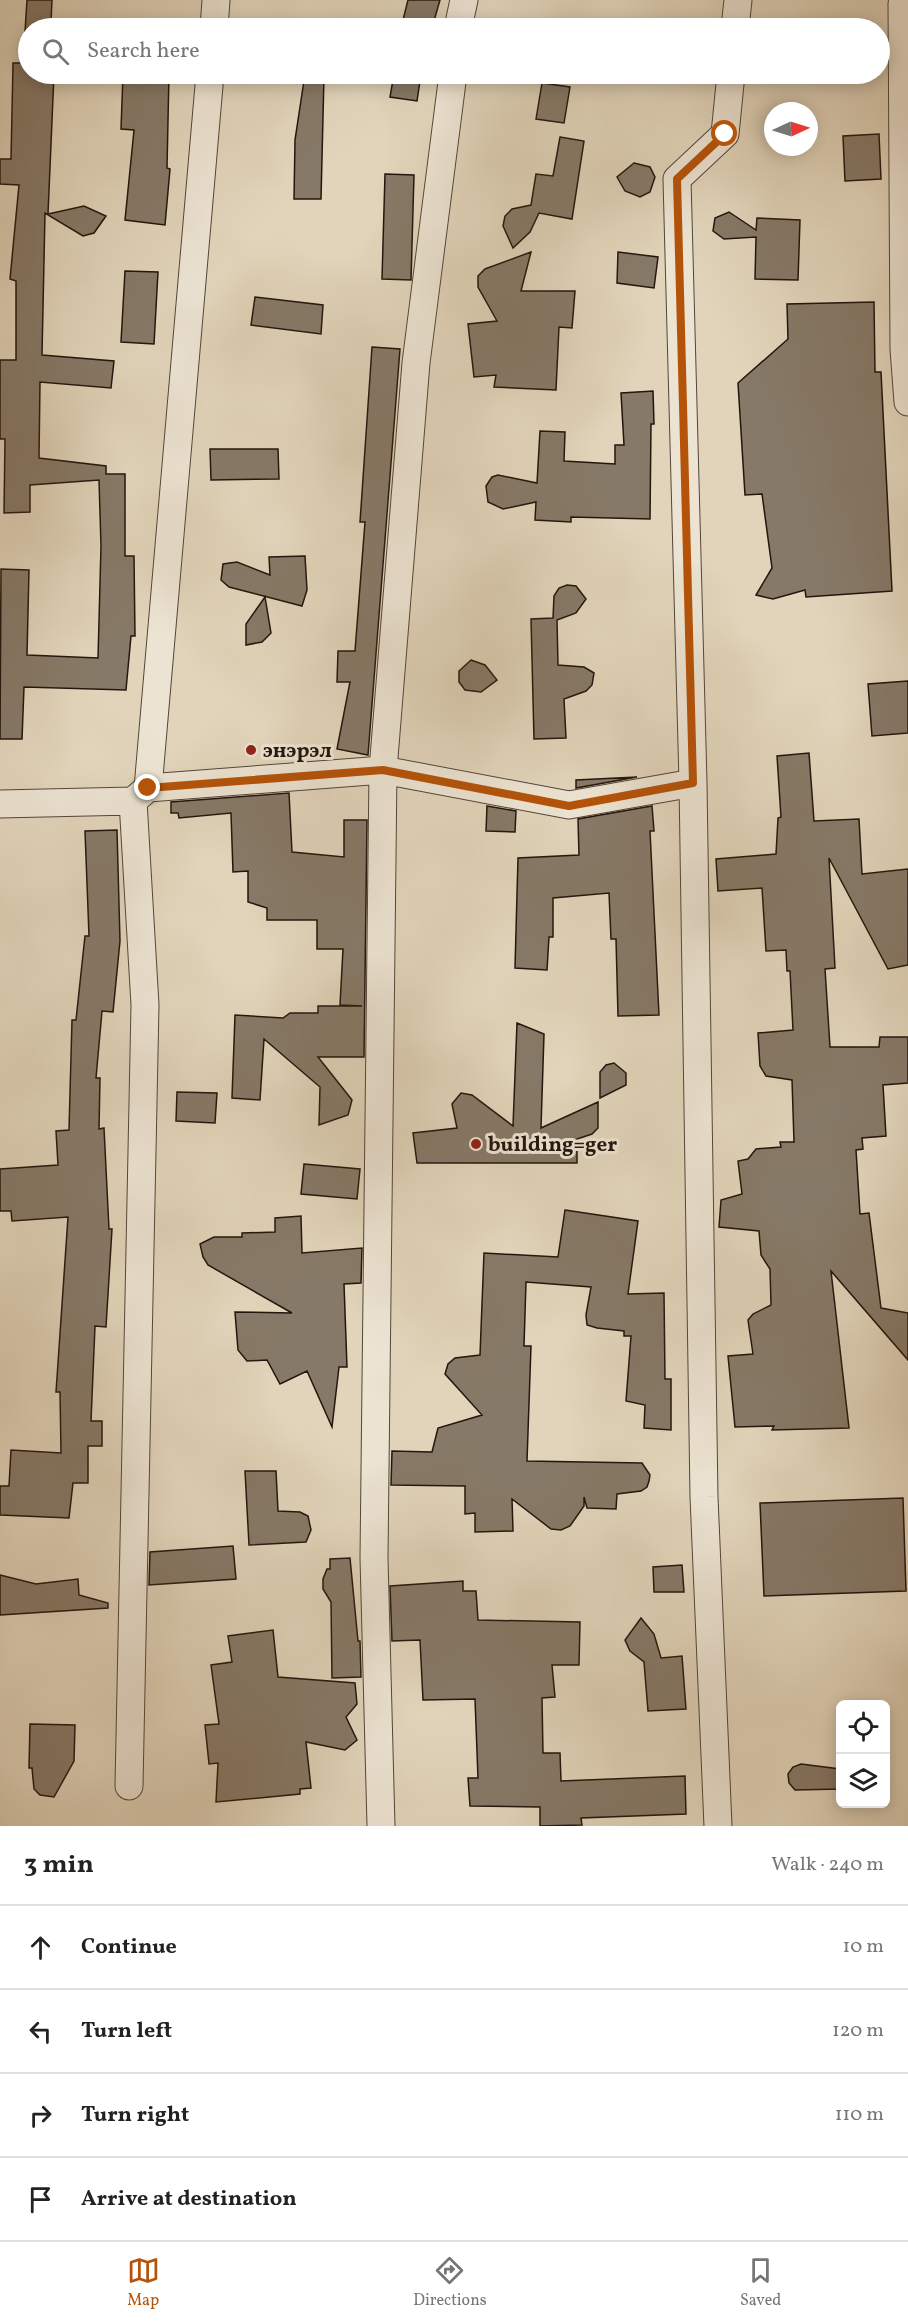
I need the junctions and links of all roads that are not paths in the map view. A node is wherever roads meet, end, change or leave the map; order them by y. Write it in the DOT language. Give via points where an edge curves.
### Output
graph roads {
  1 [pos="216,0"];
  2 [pos="464,0"];
  3 [pos="738,0"];
  4 [pos="896,3"];
  5 [pos="215,18"];
  6 [pos="460,18"];
  7 [pos="736,18"];
  8 [pos="209,84"];
  9 [pos="452,84"];
  10 [pos="730,84"];
  11 [pos="908,402"];
  12 [pos="383,770"];
  13 [pos="693,783"];
  14 [pos="140,795"];
  15 [pos="0,804"];
  16 [pos="129,1786"];
  17 [pos="381,1826"];
  18 [pos="718,1826"];
  1 -- 5 [label="street"];
  2 -- 6 [label="street"];
  3 -- 7 [label="street"];
  4 -- 11 [label="street"];
  8 -- 14 [label="street"];
  9 -- 12 [label="street" via="416,363"];
  10 -- 13 [label="street" via="725,134 677,179"];
  12 -- 13 [label="street" via="569,806"];
  12 -- 14 [label="street"];
  12 -- 17 [label="street" via="374,1558"];
  13 -- 18 [label="street" via="704,1497"];
  14 -- 15 [label="street"];
  14 -- 16 [label="street" via="145,1005"];
}
